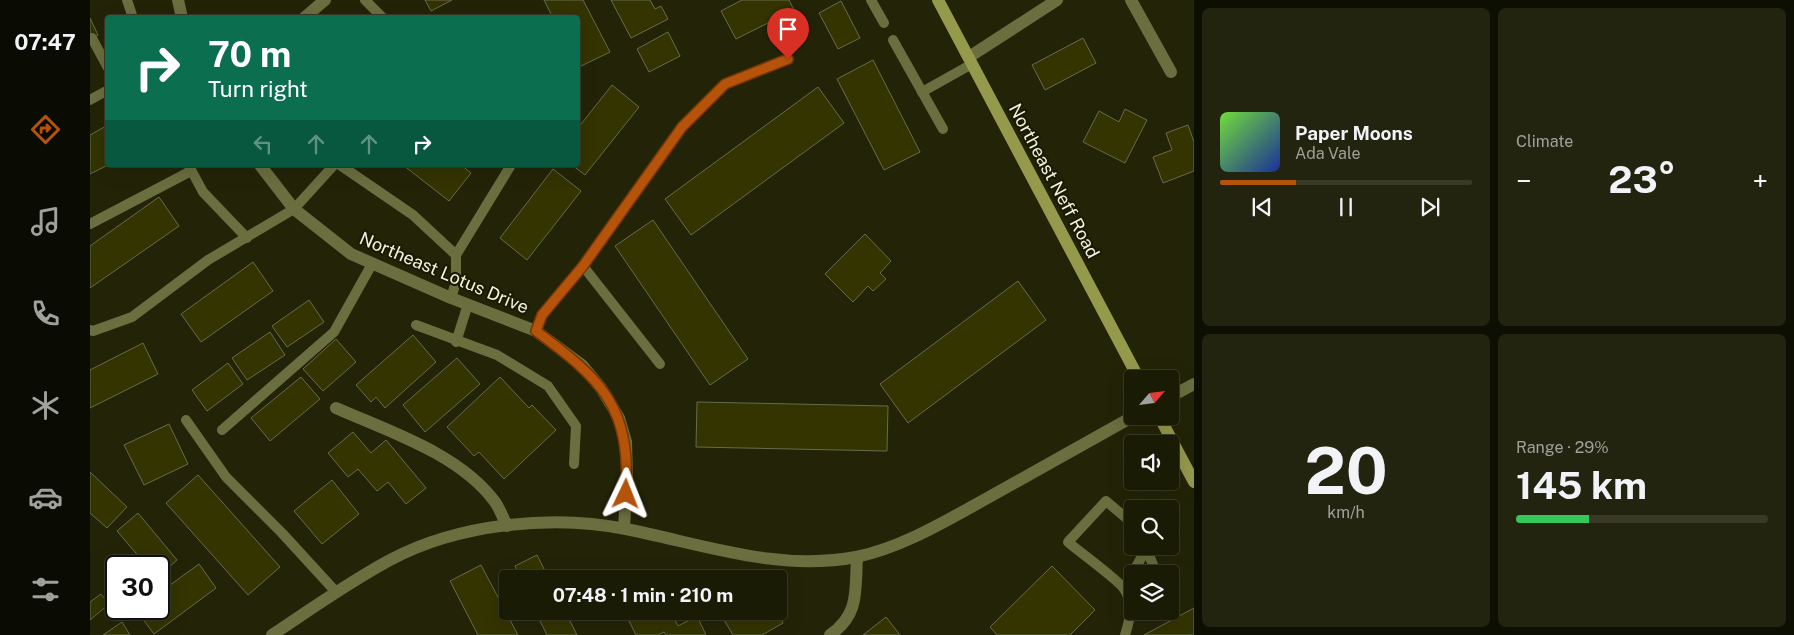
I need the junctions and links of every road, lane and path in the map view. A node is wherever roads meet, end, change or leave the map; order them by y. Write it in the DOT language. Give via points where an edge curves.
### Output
graph roads {
  1 [pos="128,0"];
  2 [pos="178,0"];
  3 [pos="325,0"];
  4 [pos="365,0"];
  5 [pos="871,0"];
  6 [pos="938,0"];
  7 [pos="1056,0"];
  8 [pos="1130,0"];
  9 [pos="132,15"];
  10 [pos="181,15"];
  11 [pos="308,15"];
  12 [pos="380,15"];
  13 [pos="884,23"];
  14 [pos="92,38"];
  15 [pos="893,40"];
  16 [pos="788,59"];
  17 [pos="970,60"];
  18 [pos="105,62"];
  19 [pos="1171,72"];
  20 [pos="105,92"];
  21 [pos="922,92"];
  22 [pos="90,100"];
  23 [pos="943,130"];
  24 [pos="262,167"];
  25 [pos="332,167"];
  26 [pos="343,167"];
  27 [pos="510,167"];
  28 [pos="190,168"];
  29 [pos="294,209"];
  30 [pos="90,224"];
  31 [pos="247,238"];
  32 [pos="456,255"];
  33 [pos="372,264"];
  34 [pos="583,266"];
  35 [pos="451,298"];
  36 [pos="468,304"];
  37 [pos="416,325"];
  38 [pos="90,330"];
  39 [pos="536,331"];
  40 [pos="456,342"];
  41 [pos="660,364"];
  42 [pos="1134,370"];
  43 [pos="1194,384"];
  44 [pos="1179,392"];
  45 [pos="336,408"];
  46 [pos="186,420"];
  47 [pos="1124,422"];
  48 [pos="1164,425"];
  49 [pos="222,430"];
  50 [pos="574,464"];
  51 [pos="1194,482"];
  52 [pos="1124,516"];
  53 [pos="507,526"];
  54 [pos="624,528"];
  55 [pos="857,557"];
  56 [pos="1124,589"];
  57 [pos="336,592"];
  58 [pos="1130,620"];
  59 [pos="272,635"];
  60 [pos="830,635"];
  61 [pos="1125,635"];
  1 -- 9 [label="lane"];
  2 -- 10 [label="street"];
  3 -- 11 [label="street"];
  4 -- 12 [label="lane"];
  5 -- 13 [label="lane"];
  6 -- 17 [label="main road, Northeast Neff Road"];
  7 -- 17 [label="street"];
  8 -- 19 [label="street"];
  14 -- 18 [label="lane"];
  15 -- 21 [label="lane"];
  16 -- 34 [label="lane" via="725,84 682,127"];
  17 -- 21 [label="lane"];
  17 -- 42 [label="main road, Northeast Neff Road"];
  20 -- 22 [label="lane"];
  21 -- 23 [label="lane"];
  24 -- 29 [label="street, Northeast Lotus Drive"];
  25 -- 29 [label="lane"];
  26 -- 32 [label="lane" via="413,215"];
  27 -- 32 [label="lane"];
  28 -- 30 [label="lane"];
  28 -- 31 [label="lane" via="203,192"];
  29 -- 31 [label="lane"];
  29 -- 33 [label="street, Northeast Lotus Drive" via="351,254"];
  31 -- 38 [label="lane" via="208,260 132,317"];
  32 -- 35 [label="lane" via="456,282"];
  33 -- 35 [label="street, Northeast Lotus Drive"];
  33 -- 49 [label="lane" via="334,332"];
  34 -- 39 [label="lane" via="542,315"];
  34 -- 41 [label="lane"];
  35 -- 36 [label="street, Northeast Lotus Drive"];
  36 -- 39 [label="street, Northeast Lotus Drive"];
  36 -- 40 [label="lane"];
  37 -- 40 [label="lane"];
  39 -- 54 [label="street, Northeast Lotus Drive" via="582,365 602,388 619,418 626,442"];
  40 -- 50 [label="lane" via="498,355 548,386 576,426"];
  43 -- 44 [label="street"];
  45 -- 53 [label="street" via="436,452 467,475 494,502"];
  46 -- 57 [label="lane" via="226,477"];
  47 -- 55 [label="street" via="942,523"];
  48 -- 51 [label="main road"];
  52 -- 56 [label="lane" via="1106,501 1068,542"];
  53 -- 54 [label="street" via="560,522"];
  53 -- 57 [label="street" via="428,544 392,559"];
  54 -- 55 [label="street" via="723,552 785,561"];
  55 -- 60 [label="street" via="853,611"];
  57 -- 59 [label="street"];
  58 -- 61 [label="lane"];
}
